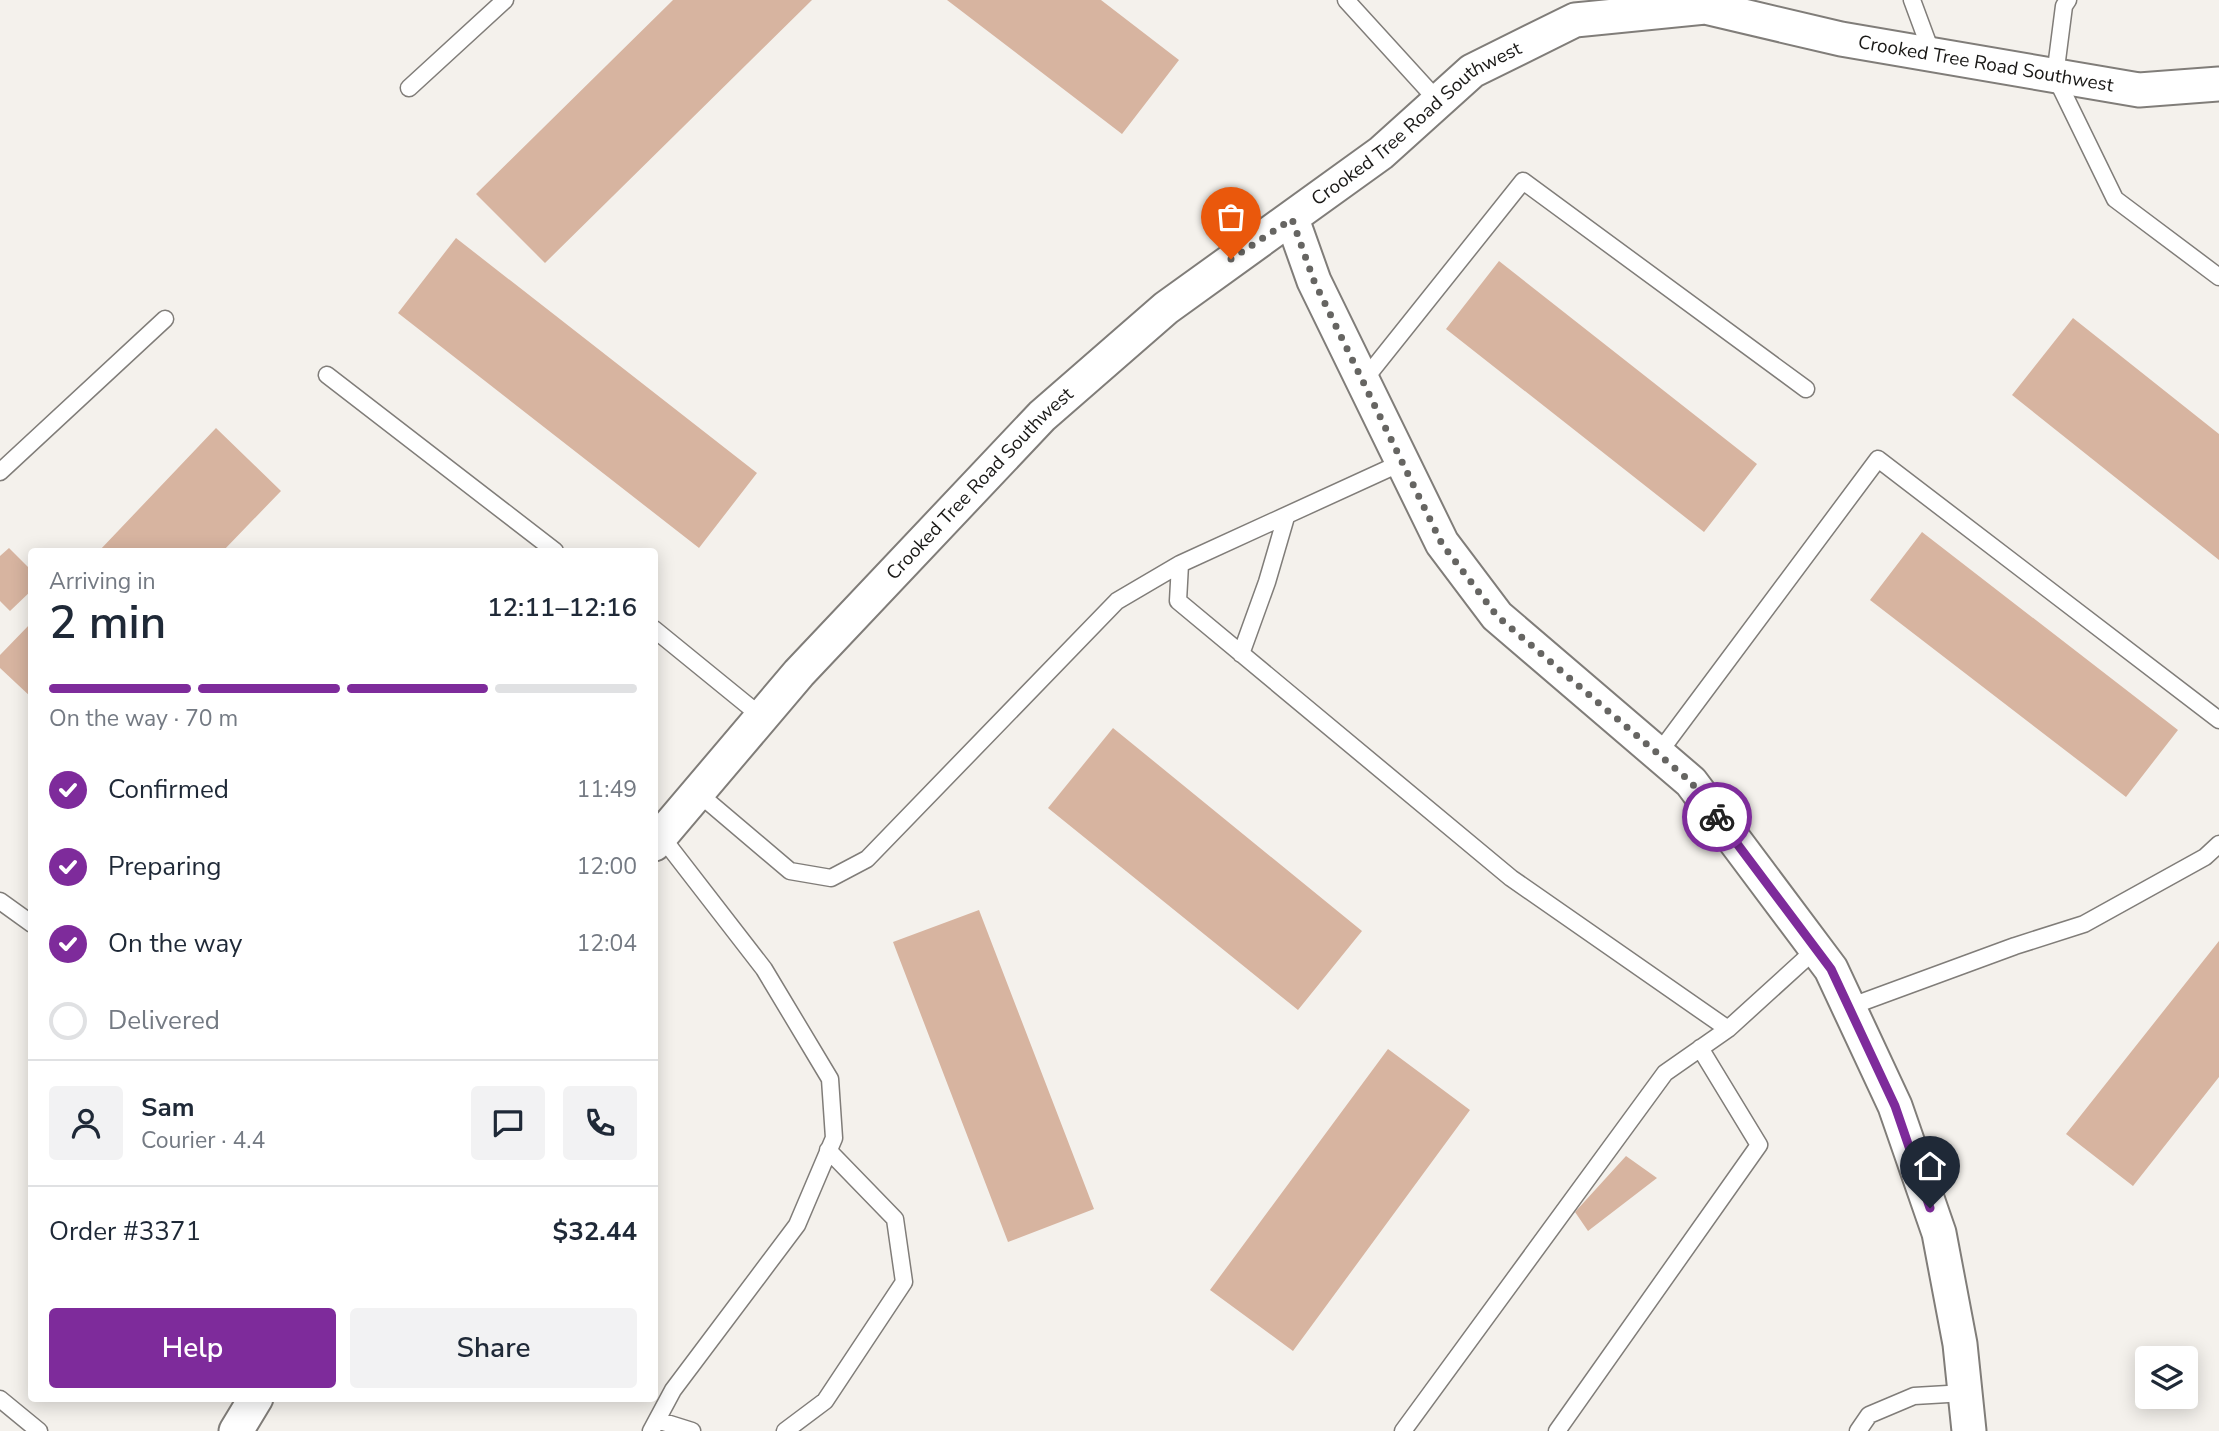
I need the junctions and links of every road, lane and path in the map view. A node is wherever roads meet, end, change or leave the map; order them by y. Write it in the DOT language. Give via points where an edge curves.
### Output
graph roads {
  1 [pos="505,0"];
  2 [pos="1346,0"];
  3 [pos="1912,0"];
  4 [pos="2068,0"];
  5 [pos="1568,10"];
  6 [pos="1932,54"];
  7 [pos="2055,76"];
  8 [pos="2218,83"];
  9 [pos="409,88"];
  10 [pos="1438,101"];
  11 [pos="1292,219"];
  12 [pos="2219,277"];
  13 [pos="165,319"];
  14 [pos="327,375"];
  15 [pos="1364,380"];
  16 [pos="1806,389"];
  17 [pos="1403,462"];
  18 [pos="0,472"];
  19 [pos="1286,517"];
  20 [pos="551,548"];
  21 [pos="1180,564"];
  22 [pos="658,632"];
  23 [pos="1241,654"];
  24 [pos="762,716"];
  25 [pos="2219,720"];
  26 [pos="1658,754"];
  27 [pos="698,793"];
  28 [pos="658,840"];
  29 [pos="2219,844"];
  30 [pos="0,901"];
  31 [pos="28,921"];
  32 [pos="1816,949"];
  33 [pos="1849,1007"];
  34 [pos="1728,1029"];
  35 [pos="1700,1048"];
  36 [pos="828,1150"];
  37 [pos="1965,1393"];
  38 [pos="0,1399"];
  39 [pos="254,1402"];
  40 [pos="654,1426"];
  41 [pos="38,1431"];
  42 [pos="236,1431"];
  43 [pos="692,1431"];
  44 [pos="785,1431"];
  45 [pos="1403,1431"];
  46 [pos="1557,1431"];
  47 [pos="1857,1431"];
  48 [pos="1969,1431"];
  1 -- 9 [label="lane"];
  2 -- 10 [label="lane"];
  3 -- 6 [label="lane"];
  4 -- 7 [label="lane"];
  5 -- 6 [label="street, Crooked Tree Road Southwest" via="1705,7"];
  5 -- 10 [label="street, Crooked Tree Road Southwest" via="1472,71"];
  6 -- 7 [label="street, Crooked Tree Road Southwest"];
  7 -- 8 [label="street, Crooked Tree Road Southwest" via="2139,90"];
  7 -- 12 [label="lane" via="2115,199"];
  10 -- 11 [label="street, Crooked Tree Road Southwest" via="1381,153"];
  11 -- 15 [label="street" via="1314,281"];
  11 -- 24 [label="street, Crooked Tree Road Southwest" via="1166,308 1042,415"];
  13 -- 18 [label="lane"];
  14 -- 20 [label="lane"];
  15 -- 16 [label="lane" via="1523,181"];
  15 -- 17 [label="street"];
  17 -- 19 [label="lane"];
  17 -- 26 [label="street" via="1442,544 1497,616"];
  19 -- 21 [label="lane"];
  19 -- 23 [label="lane"];
  21 -- 23 [label="lane" via="1178,601"];
  21 -- 27 [label="lane" via="1116,601 867,859 831,878 790,871"];
  22 -- 24 [label="lane"];
  23 -- 34 [label="lane" via="1511,878"];
  24 -- 27 [label="street, Crooked Tree Road Southwest"];
  25 -- 26 [label="lane" via="1878,459"];
  26 -- 32 [label="street" via="1691,782"];
  27 -- 28 [label="street, Crooked Tree Road Southwest"];
  28 -- 36 [label="lane" via="764,969 830,1079 834,1138"];
  29 -- 33 [label="lane" via="2205,857 2084,924"];
  30 -- 31 [label="lane"];
  32 -- 33 [label="street"];
  32 -- 34 [label="lane"];
  33 -- 37 [label="street" via="1895,1106 1939,1233"];
  34 -- 35 [label="lane"];
  35 -- 45 [label="lane" via="1665,1073"];
  35 -- 46 [label="lane" via="1759,1145"];
  36 -- 40 [label="lane" via="797,1226 673,1390"];
  36 -- 44 [label="lane" via="895,1219 904,1282 825,1401"];
  37 -- 47 [label="lane" via="1913,1396 1869,1415"];
  37 -- 48 [label="street"];
  38 -- 41 [label="lane"];
  39 -- 42 [label="street"];
  40 -- 43 [label="lane"];
}
